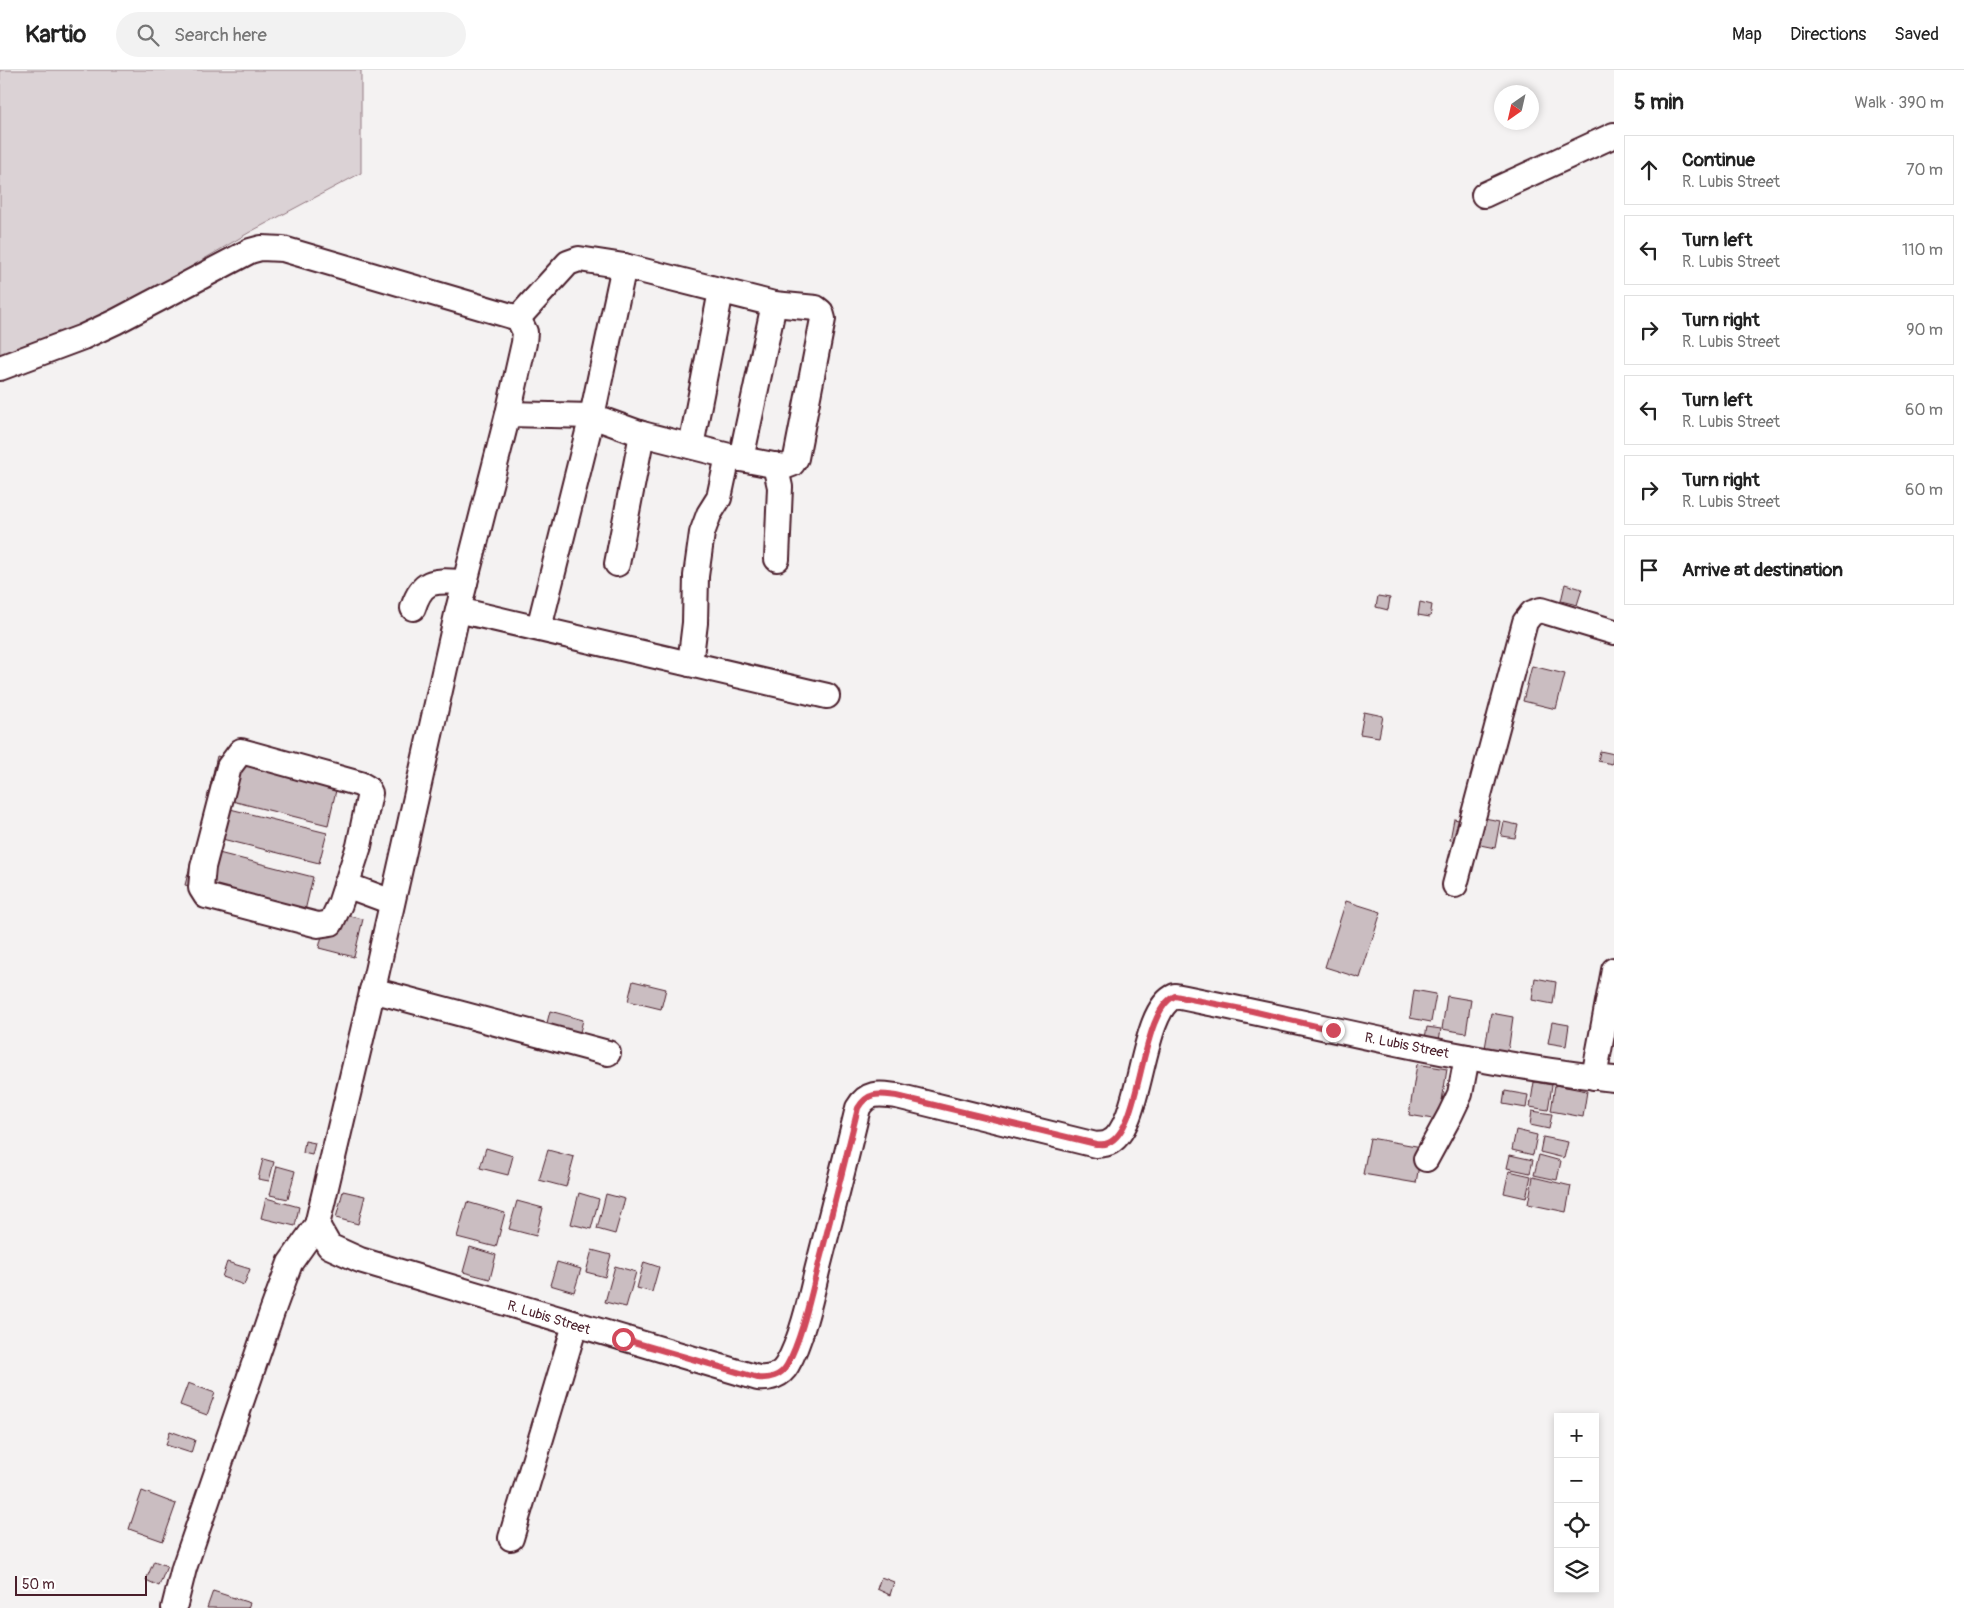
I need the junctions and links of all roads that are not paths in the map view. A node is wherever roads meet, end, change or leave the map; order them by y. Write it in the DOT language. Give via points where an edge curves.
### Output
graph roads {
  1 [pos="1614,135"];
  2 [pos="1484,195"];
  3 [pos="624,266"];
  4 [pos="721,291"];
  5 [pos="774,304"];
  6 [pos="518,318"];
  7 [pos="0,368"];
  8 [pos="508,414"];
  9 [pos="592,416"];
  10 [pos="642,434"];
  11 [pos="691,446"];
  12 [pos="734,458"];
  13 [pos="775,466"];
  14 [pos="777,559"];
  15 [pos="616,564"];
  16 [pos="465,582"];
  17 [pos="413,608"];
  18 [pos="458,610"];
  19 [pos="539,628"];
  20 [pos="1614,632"];
  21 [pos="690,664"];
  22 [pos="827,696"];
  23 [pos="346,885"];
  24 [pos="1455,885"];
  25 [pos="392,902"];
  26 [pos="1614,970"];
  27 [pos="372,990"];
  28 [pos="608,1053"];
  29 [pos="1467,1058"];
  30 [pos="1604,1078"];
  31 [pos="1426,1159"];
  32 [pos="317,1225"];
  33 [pos="575,1325"];
  34 [pos="510,1538"];
  35 [pos="174,1608"];
  1 -- 2 [label="street"];
  3 -- 4 [label="street"];
  3 -- 6 [label="street" via="572,260"];
  3 -- 9 [label="street"];
  4 -- 5 [label="street"];
  4 -- 11 [label="street"];
  5 -- 12 [label="street"];
  5 -- 13 [label="street" via="816,308 823,319 796,458 788,466"];
  6 -- 7 [label="street" via="283,249 261,248 83,337"];
  6 -- 8 [label="street" via="525,338"];
  8 -- 9 [label="street"];
  8 -- 16 [label="street"];
  9 -- 10 [label="street"];
  9 -- 19 [label="street"];
  10 -- 11 [label="street"];
  10 -- 15 [label="street"];
  11 -- 12 [label="street"];
  12 -- 13 [label="street"];
  12 -- 21 [label="street" via="702,532"];
  13 -- 14 [label="street" via="780,487"];
  16 -- 17 [label="street" via="438,581 425,586"];
  16 -- 18 [label="street"];
  18 -- 19 [label="street"];
  18 -- 25 [label="street"];
  19 -- 21 [label="street"];
  20 -- 24 [label="street" via="1541,610 1535,611 1525,622"];
  21 -- 22 [label="street"];
  23 -- 23 [label="street" via="369,805 367,788 238,752 229,766 203,867 203,893 318,925 332,921"];
  23 -- 25 [label="street"];
  25 -- 27 [label="street"];
  26 -- 30 [label="street"];
  27 -- 28 [label="street"];
  27 -- 32 [label="street"];
  29 -- 30 [label="street, R. Lubis Street"];
  29 -- 31 [label="street" via="1460,1094"];
  29 -- 33 [label="street, R. Lubis Street" via="1175,996 1168,999 1157,1019 1129,1116 1107,1144 897,1096 873,1094 866,1098 858,1108 795,1346 786,1367 776,1376 758,1378"];
  32 -- 33 [label="street, R. Lubis Street" via="329,1246 360,1260"];
  32 -- 35 [label="street" via="290,1263 184,1568"];
  33 -- 34 [label="street"];
}
